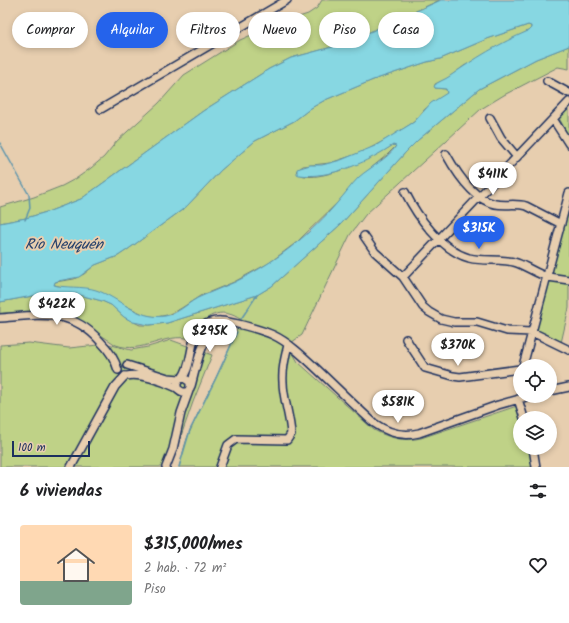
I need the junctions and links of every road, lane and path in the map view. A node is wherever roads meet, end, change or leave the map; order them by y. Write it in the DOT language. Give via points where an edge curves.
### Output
graph roads {
  1 [pos="287,0"];
  2 [pos="547,81"];
  3 [pos="569,93"];
  4 [pos="569,102"];
  5 [pos="101,109"];
  6 [pos="490,118"];
  7 [pos="553,119"];
  8 [pos="569,144"];
  9 [pos="446,154"];
  10 [pos="517,157"];
  11 [pos="405,192"];
  12 [pos="569,193"];
  13 [pos="479,197"];
  14 [pos="561,224"];
  15 [pos="364,236"];
  16 [pos="439,239"];
  17 [pos="403,277"];
  18 [pos="547,277"];
  19 [pos="569,280"];
  20 [pos="0,318"];
  21 [pos="239,324"];
  22 [pos="532,332"];
  23 [pos="406,339"];
  24 [pos="288,345"];
  25 [pos="569,350"];
  26 [pos="109,352"];
  27 [pos="526,359"];
  28 [pos="125,365"];
  29 [pos="513,370"];
  30 [pos="118,371"];
  31 [pos="126,376"];
  32 [pos="181,379"];
  33 [pos="115,387"];
  34 [pos="191,387"];
  35 [pos="569,387"];
  36 [pos="178,389"];
  37 [pos="557,390"];
  38 [pos="513,400"];
  39 [pos="182,413"];
  40 [pos="534,455"];
  41 [pos="71,467"];
  42 [pos="166,467"];
  43 [pos="220,467"];
  44 [pos="536,467"];
  1 -- 5 [label="street"];
  2 -- 3 [label="street"];
  4 -- 7 [label="street"];
  6 -- 10 [label="street" via="501,138"];
  7 -- 8 [label="street"];
  7 -- 10 [label="street"];
  9 -- 13 [label="street" via="456,172"];
  10 -- 13 [label="street"];
  11 -- 16 [label="street" via="418,214"];
  12 -- 14 [label="street"];
  13 -- 14 [label="street" via="494,204 521,204"];
  13 -- 16 [label="street"];
  14 -- 18 [label="street"];
  15 -- 17 [label="street" via="375,252"];
  16 -- 17 [label="street"];
  16 -- 18 [label="street" via="469,258 506,260"];
  17 -- 22 [label="street" via="423,307 441,320 477,322 507,331"];
  18 -- 19 [label="street"];
  18 -- 22 [label="street"];
  20 -- 26 [label="street" via="47,315 72,320 90,331"];
  21 -- 24 [label="street" via="271,334"];
  21 -- 32 [label="street" via="222,321 202,326 196,335 188,368"];
  21 -- 34 [label="street" via="221,326 210,332 201,349"];
  22 -- 25 [label="street"];
  22 -- 27 [label="street"];
  23 -- 29 [label="street" via="426,368 436,372 460,377"];
  24 -- 38 [label="street" via="374,423 399,434 423,432"];
  24 -- 43 [label="street" via="282,382 291,434 287,440 236,439 228,445"];
  26 -- 28 [label="street"];
  26 -- 30 [label="street"];
  28 -- 30 [label="street" via="120,366"];
  28 -- 31 [label="street" via="130,371"];
  28 -- 32 [label="street" via="168,378"];
  30 -- 31 [label="street" via="120,375"];
  30 -- 33 [label="street"];
  31 -- 33 [label="street"];
  31 -- 36 [label="street" via="138,375"];
  32 -- 34 [label="street" via="188,380"];
  32 -- 36 [label="street" via="177,383"];
  33 -- 41 [label="street"];
  34 -- 36 [label="street" via="185,392"];
  34 -- 39 [label="street"];
  35 -- 37 [label="street"];
  36 -- 39 [label="street"];
  39 -- 42 [label="street"];
  40 -- 44 [label="street"];
}
